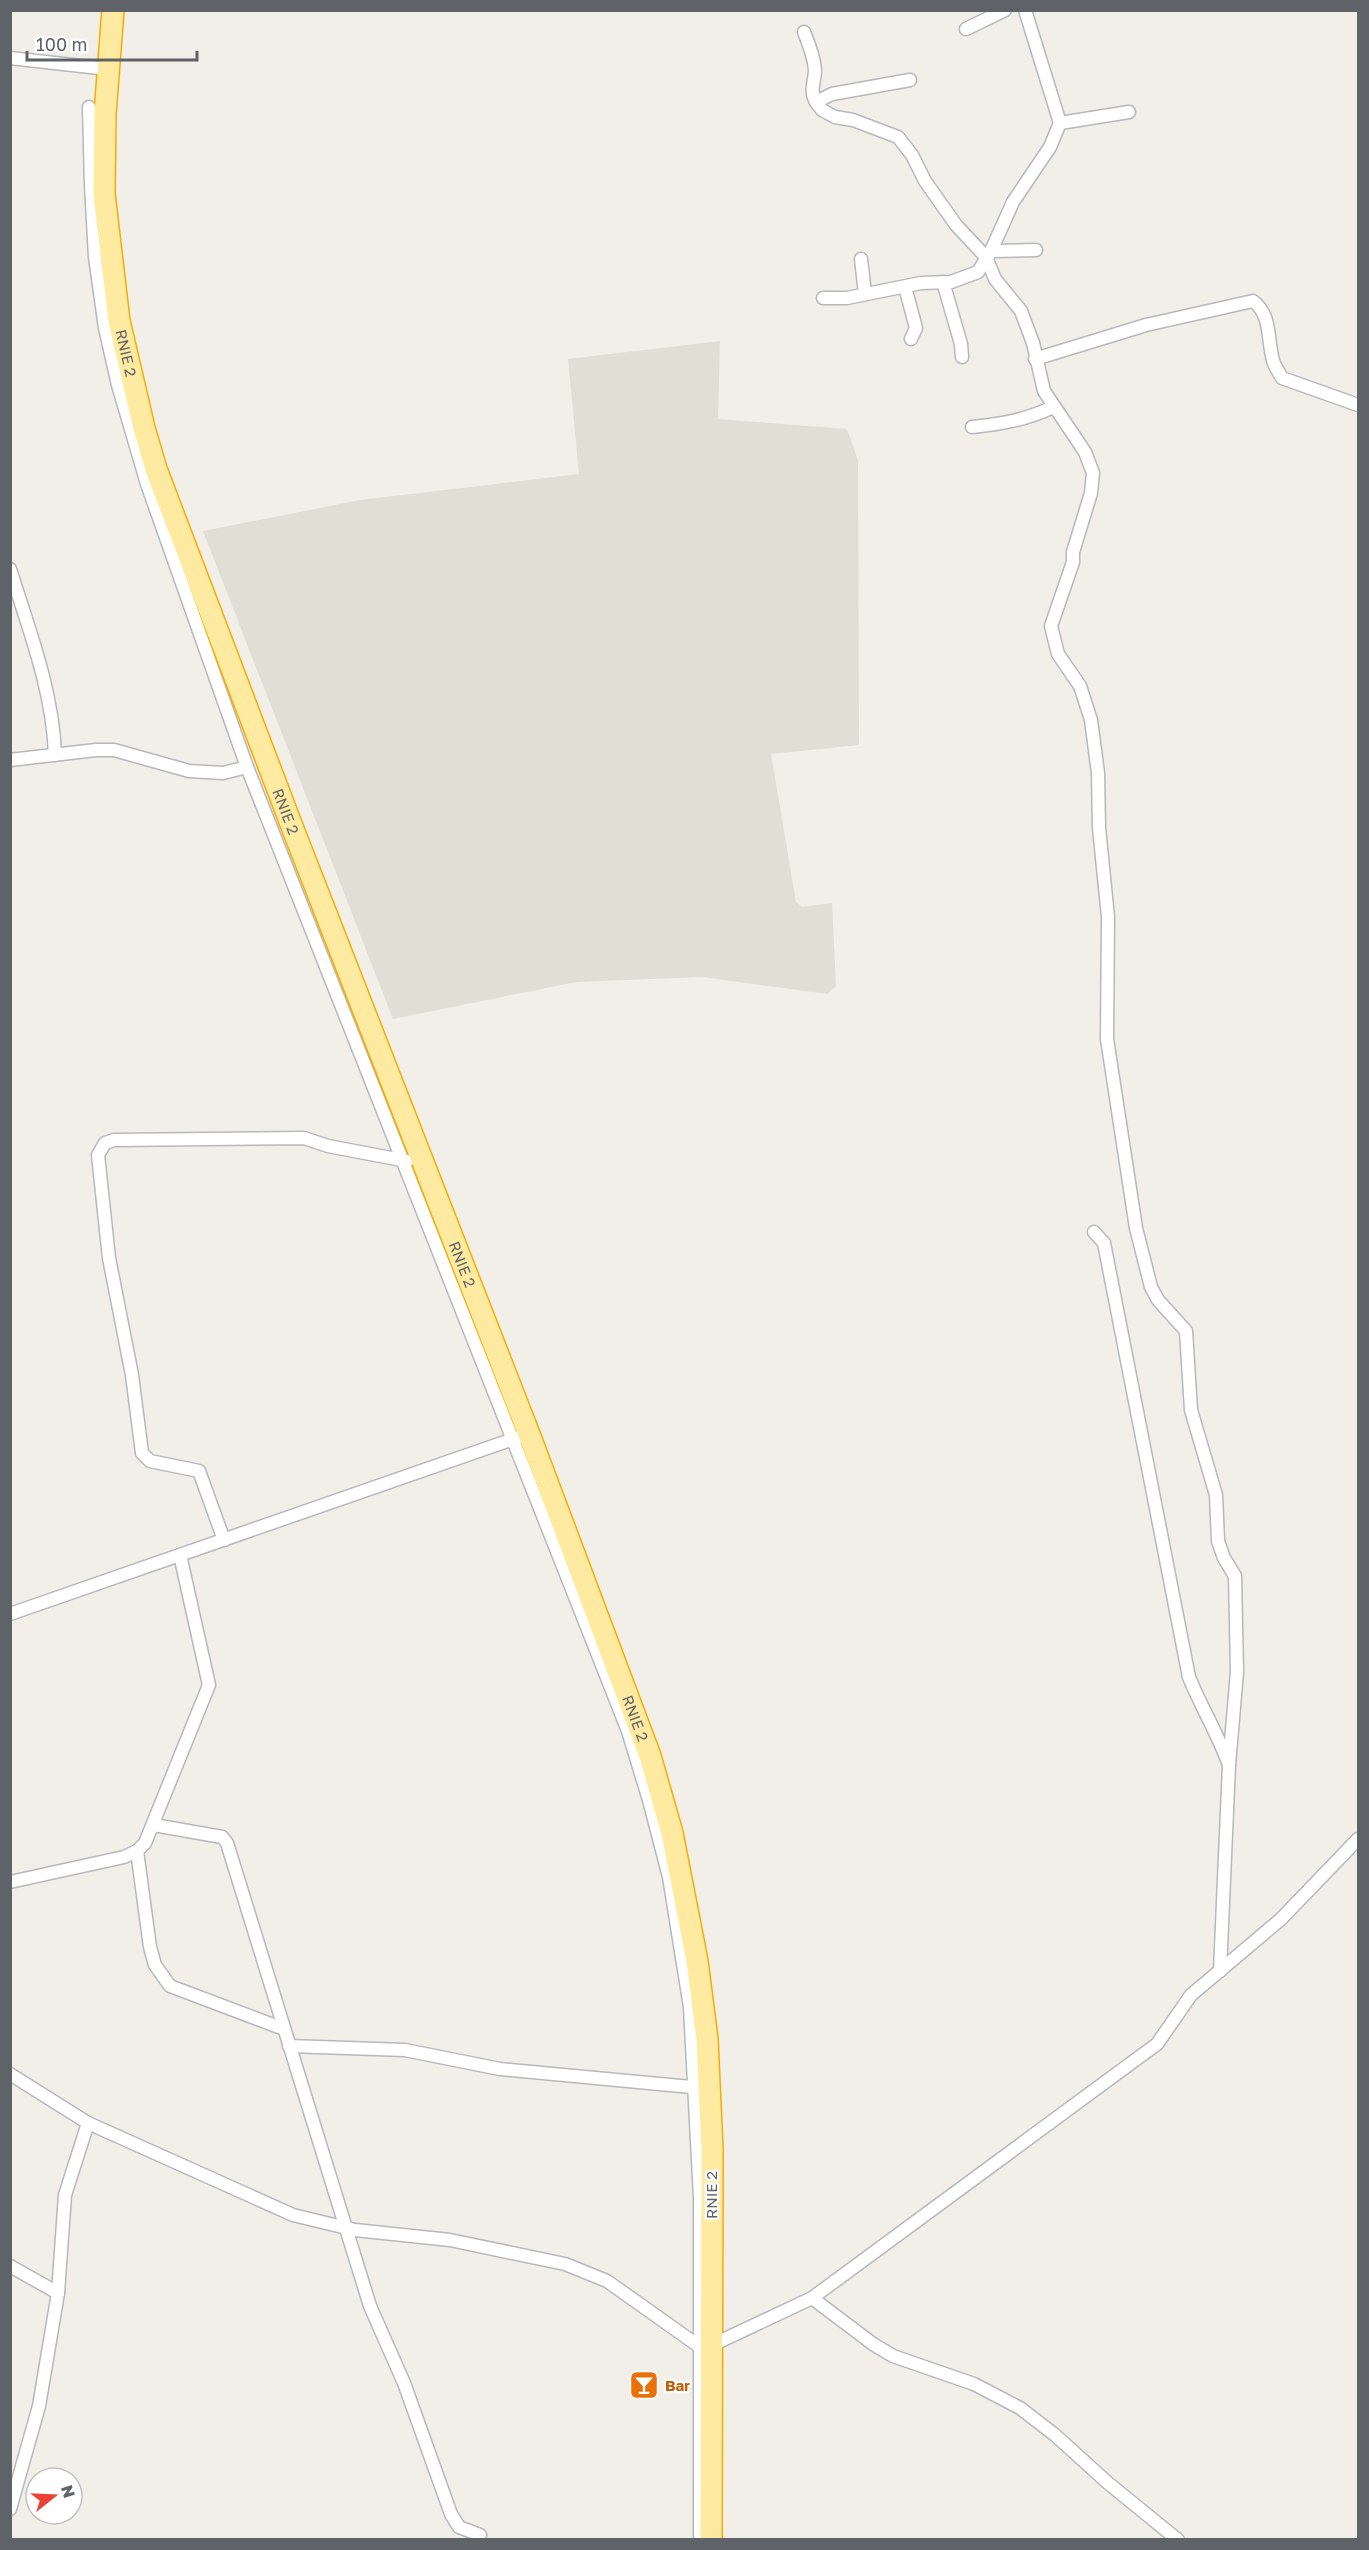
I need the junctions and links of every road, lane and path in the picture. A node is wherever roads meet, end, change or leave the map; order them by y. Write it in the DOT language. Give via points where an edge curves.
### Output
graph roads {
  1 [pos="113,10"];
  2 [pos="1005,10"];
  3 [pos="1025,10"];
  4 [pos="966,29"];
  5 [pos="804,32"];
  6 [pos="10,58"];
  7 [pos="108,69"];
  8 [pos="910,80"];
  9 [pos="816,102"];
  10 [pos="89,107"];
  11 [pos="1129,112"];
  12 [pos="1060,123"];
  13 [pos="1036,250"];
  14 [pos="989,254"];
  15 [pos="861,259"];
  16 [pos="943,282"];
  17 [pos="905,287"];
  18 [pos="865,294"];
  19 [pos="823,298"];
  20 [pos="911,339"];
  21 [pos="962,357"];
  22 [pos="1035,359"];
  23 [pos="1359,405"];
  24 [pos="1053,407"];
  25 [pos="972,427"];
  26 [pos="10,569"];
  27 [pos="55,755"];
  28 [pos="10,760"];
  29 [pos="247,767"];
  30 [pos="402,1160"];
  31 [pos="423,1165"];
  32 [pos="1094,1232"];
  33 [pos="520,1436"];
  34 [pos="224,1540"];
  35 [pos="180,1555"];
  36 [pos="10,1614"];
  37 [pos="1229,1765"];
  38 [pos="154,1825"];
  39 [pos="1359,1839"];
  40 [pos="137,1851"];
  41 [pos="10,1882"];
  42 [pos="1220,1971"];
  43 [pos="284,2029"];
  44 [pos="289,2046"];
  45 [pos="10,2074"];
  46 [pos="702,2088"];
  47 [pos="88,2122"];
  48 [pos="346,2227"];
  49 [pos="10,2266"];
  50 [pos="58,2293"];
  51 [pos="812,2298"];
  52 [pos="705,2347"];
  53 [pos="11,2507"];
  54 [pos="480,2535"];
  55 [pos="699,2540"];
  56 [pos="711,2540"];
  57 [pos="1178,2540"];
  1 -- 7 [label="highway, RNIE 2 / RNIE 2"];
  2 -- 4 [label="street"];
  3 -- 12 [label="street"];
  5 -- 9 [label="street" via="815,70 812,95"];
  6 -- 7 [label="street"];
  7 -- 31 [label="highway, RNIE 2 / RNIE 2" via="104,194 119,321 144,428 168,504"];
  8 -- 9 [label="street" via="832,94"];
  9 -- 14 [label="street" via="835,117 898,137 956,225"];
  10 -- 29 [label="street" via="96,257 111,358 147,484"];
  11 -- 12 [label="street"];
  12 -- 14 [label="street" via="1050,147 1013,202"];
  13 -- 14 [label="street"];
  14 -- 16 [label="street" via="978,272"];
  14 -- 22 [label="street" via="995,279 1021,311"];
  15 -- 18 [label="street"];
  16 -- 17 [label="street"];
  16 -- 21 [label="street"];
  17 -- 18 [label="street"];
  17 -- 20 [label="street" via="915,328"];
  18 -- 19 [label="street"];
  22 -- 23 [label="street" via="1146,325 1253,301 1261,307 1273,361 1282,378"];
  22 -- 24 [label="street"];
  24 -- 25 [label="street" via="1011,423"];
  24 -- 37 [label="street" via="1085,452 1094,472 1073,562 1051,626 1058,654 1080,686 1098,773 1108,917 1107,1039 1136,1228 1151,1287 1186,1331 1191,1410 1215,1495 1218,1541 1235,1576 1237,1672"];
  26 -- 27 [label="street" via="43,677 54,725"];
  27 -- 28 [label="street"];
  27 -- 29 [label="street" via="114,750 189,771 223,773"];
  29 -- 30 [label="street"];
  30 -- 31 [label="street"];
  30 -- 33 [label="street"];
  30 -- 34 [label="street" via="304,1138 114,1140 101,1147 98,1155 109,1258 132,1375 142,1453 150,1461 199,1471"];
  31 -- 33 [label="highway, RNIE 2 / RNIE 2"];
  32 -- 37 [label="street" via="1104,1243 1189,1677"];
  33 -- 34 [label="street"];
  33 -- 46 [label="highway, RNIE 2 / RNIE 2" via="632,1706 664,1804 697,1961 707,2039"];
  34 -- 35 [label="street"];
  35 -- 36 [label="street"];
  35 -- 38 [label="street" via="209,1685"];
  37 -- 42 [label="street"];
  38 -- 40 [label="street"];
  38 -- 43 [label="street" via="222,1837 227,1843"];
  39 -- 42 [label="street" via="1281,1919"];
  40 -- 41 [label="street"];
  40 -- 43 [label="street" via="150,1947 155,1965 170,1986"];
  42 -- 51 [label="street" via="1191,1995 1157,2044"];
  43 -- 44 [label="street"];
  44 -- 46 [label="street" via="405,2049 500,2069"];
  44 -- 48 [label="street"];
  45 -- 47 [label="street"];
  46 -- 52 [label="highway, RNIE 2 / RNIE 2" via="712,2150"];
  47 -- 48 [label="street" via="293,2215"];
  47 -- 50 [label="street" via="65,2195"];
  48 -- 52 [label="street" via="450,2240 565,2264 607,2281"];
  48 -- 54 [label="street" via="370,2306 404,2383 451,2514 459,2527"];
  49 -- 50 [label="street"];
  50 -- 53 [label="street" via="39,2406"];
  51 -- 52 [label="street"];
  51 -- 57 [label="street" via="893,2356 974,2384 1020,2408"];
  52 -- 55 [label="street"];
  52 -- 56 [label="highway, RNIE 2 / RNIE 2"];
}
